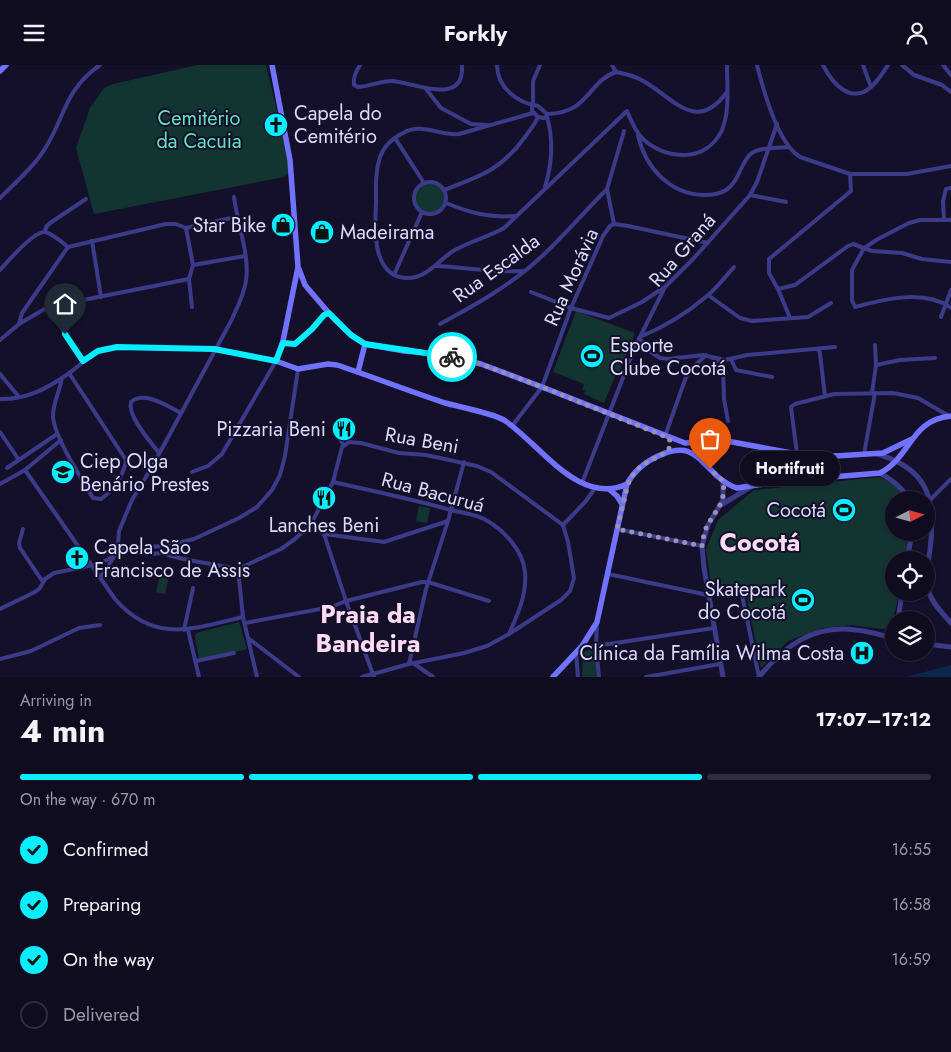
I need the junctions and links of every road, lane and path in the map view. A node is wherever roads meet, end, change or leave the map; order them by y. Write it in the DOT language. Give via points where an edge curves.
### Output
graph roads {
  1 [pos="6,65"];
  2 [pos="100,65"];
  3 [pos="272,65"];
  4 [pos="360,65"];
  5 [pos="462,65"];
  6 [pos="497,65"];
  7 [pos="540,65"];
  8 [pos="612,65"];
  9 [pos="727,65"];
  10 [pos="757,65"];
  11 [pos="823,65"];
  12 [pos="863,65"];
  13 [pos="888,65"];
  14 [pos="902,65"];
  15 [pos="943,65"];
  16 [pos="0,71"];
  17 [pos="616,72"];
  18 [pos="951,75"];
  19 [pos="871,87"];
  20 [pos="426,89"];
  21 [pos="726,92"];
  22 [pos="951,92"];
  23 [pos="533,107"];
  24 [pos="539,117"];
  25 [pos="547,117"];
  26 [pos="776,124"];
  27 [pos="492,125"];
  28 [pos="624,131"];
  29 [pos="637,133"];
  30 [pos="395,138"];
  31 [pos="789,147"];
  32 [pos="768,149"];
  33 [pos="951,166"];
  34 [pos="850,174"];
  35 [pos="424,183"];
  36 [pos="951,187"];
  37 [pos="544,189"];
  38 [pos="607,189"];
  39 [pos="444,190"];
  40 [pos="750,195"];
  41 [pos="234,197"];
  42 [pos="0,198"];
  43 [pos="86,199"];
  44 [pos="786,202"];
  45 [pos="446,203"];
  46 [pos="422,212"];
  47 [pos="517,216"];
  48 [pos="236,217"];
  49 [pos="944,219"];
  50 [pos="951,220"];
  51 [pos="614,224"];
  52 [pos="186,227"];
  53 [pos="45,233"];
  54 [pos="92,241"];
  55 [pos="708,243"];
  56 [pos="68,247"];
  57 [pos="862,247"];
  58 [pos="245,256"];
  59 [pos="951,262"];
  60 [pos="193,265"];
  61 [pos="435,266"];
  62 [pos="298,267"];
  63 [pos="734,267"];
  64 [pos="0,270"];
  65 [pos="523,271"];
  66 [pos="394,275"];
  67 [pos="189,279"];
  68 [pos="306,285"];
  69 [pos="296,286"];
  70 [pos="664,287"];
  71 [pos="778,289"];
  72 [pos="951,290"];
  73 [pos="531,292"];
  74 [pos="708,295"];
  75 [pos="101,297"];
  76 [pos="831,303"];
  77 [pos="946,304"];
  78 [pos="48,307"];
  79 [pos="192,307"];
  80 [pos="571,308"];
  81 [pos="951,308"];
  82 [pos="329,313"];
  83 [pos="941,317"];
  84 [pos="790,318"];
  85 [pos="18,324"];
  86 [pos="440,324"];
  87 [pos="639,338"];
  88 [pos="0,341"];
  89 [pos="283,343"];
  90 [pos="365,344"];
  91 [pos="875,345"];
  92 [pos="835,347"];
  93 [pos="214,349"];
  94 [pos="816,349"];
  95 [pos="708,355"];
  96 [pos="935,358"];
  97 [pos="732,359"];
  98 [pos="83,361"];
  99 [pos="276,361"];
  100 [pos="876,365"];
  101 [pos="298,369"];
  102 [pos="358,372"];
  103 [pos="69,373"];
  104 [pos="0,374"];
  105 [pos="62,377"];
  106 [pos="772,377"];
  107 [pos="542,387"];
  108 [pos="874,393"];
  109 [pos="825,396"];
  110 [pos="19,398"];
  111 [pos="0,399"];
  112 [pos="181,413"];
  113 [pos="610,413"];
  114 [pos="950,416"];
  115 [pos="728,421"];
  116 [pos="512,426"];
  117 [pos="0,432"];
  118 [pos="57,434"];
  119 [pos="337,435"];
  120 [pos="667,437"];
  121 [pos="912,439"];
  122 [pos="62,440"];
  123 [pos="700,442"];
  124 [pos="343,445"];
  125 [pos="667,452"];
  126 [pos="159,453"];
  127 [pos="797,454"];
  128 [pos="876,454"];
  129 [pos="864,455"];
  130 [pos="836,456"];
  131 [pos="697,457"];
  132 [pos="19,460"];
  133 [pos="896,460"];
  134 [pos="464,463"];
  135 [pos="7,468"];
  136 [pos="25,470"];
  137 [pos="192,472"];
  138 [pos="880,473"];
  139 [pos="836,476"];
  140 [pos="951,479"];
  141 [pos="723,481"];
  142 [pos="333,482"];
  143 [pos="582,483"];
  144 [pos="0,484"];
  145 [pos="628,484"];
  146 [pos="752,486"];
  147 [pos="595,488"];
  148 [pos="610,490"];
  149 [pos="905,491"];
  150 [pos="925,491"];
  151 [pos="935,492"];
  152 [pos="622,504"];
  153 [pos="720,506"];
  154 [pos="451,510"];
  155 [pos="448,521"];
  156 [pos="311,524"];
  157 [pos="563,525"];
  158 [pos="23,529"];
  159 [pos="617,529"];
  160 [pos="324,534"];
  161 [pos="931,541"];
  162 [pos="152,545"];
  163 [pos="164,546"];
  164 [pos="702,546"];
  165 [pos="143,547"];
  166 [pos="120,550"];
  167 [pos="151,552"];
  168 [pos="166,553"];
  169 [pos="114,555"];
  170 [pos="91,565"];
  171 [pos="238,569"];
  172 [pos="608,574"];
  173 [pos="100,578"];
  174 [pos="43,582"];
  175 [pos="428,582"];
  176 [pos="193,587"];
  177 [pos="708,595"];
  178 [pos="346,601"];
  179 [pos="489,601"];
  180 [pos="0,609"];
  181 [pos="243,617"];
  182 [pos="597,622"];
  183 [pos="245,623"];
  184 [pos="951,623"];
  185 [pos="100,625"];
  186 [pos="714,628"];
  187 [pos="186,630"];
  188 [pos="509,634"];
  189 [pos="885,635"];
  190 [pos="248,638"];
  191 [pos="935,645"];
  192 [pos="582,646"];
  193 [pos="596,646"];
  194 [pos="951,647"];
  195 [pos="234,653"];
  196 [pos="576,653"];
  197 [pos="0,659"];
  198 [pos="196,661"];
  199 [pos="411,663"];
  200 [pos="720,664"];
  201 [pos="374,675"];
  202 [pos="199,677"];
  203 [pos="257,677"];
  204 [pos="299,677"];
  205 [pos="362,677"];
  206 [pos="433,677"];
  207 [pos="553,677"];
  208 [pos="578,677"];
  209 [pos="599,677"];
  210 [pos="646,677"];
  211 [pos="723,677"];
  212 [pos="759,677"];
  1 -- 16 [label="main road"];
  2 -- 42 [label="street" via="71,93 40,156"];
  3 -- 62 [label="main road" via="290,161"];
  4 -- 20 [label="street" via="353,81 358,87 393,81"];
  5 -- 20 [label="street" via="463,75 456,85 447,89"];
  6 -- 23 [label="street" via="502,85"];
  7 -- 23 [label="street" via="533,81"];
  8 -- 17 [label="street"];
  9 -- 21 [label="street"];
  10 -- 26 [label="street"];
  11 -- 19 [label="street" via="845,91 860,94"];
  12 -- 19 [label="street"];
  13 -- 19 [label="street"];
  14 -- 22 [label="street" via="914,75 942,85"];
  15 -- 18 [label="street"];
  17 -- 21 [label="street" via="643,81 690,112 700,113 708,109"];
  17 -- 25 [label="street" via="611,73 573,109"];
  20 -- 27 [label="street" via="441,108 471,124"];
  21 -- 29 [label="street" via="721,131 702,151 673,155 656,148"];
  23 -- 24 [label="street"];
  23 -- 25 [label="street"];
  23 -- 27 [label="street" via="528,114"];
  24 -- 25 [label="street"];
  24 -- 39 [label="street" via="512,154 499,165 484,175"];
  25 -- 37 [label="street" via="552,155"];
  26 -- 31 [label="street"];
  26 -- 32 [label="street, Rua Graná"];
  27 -- 30 [label="street" via="453,135 422,128 410,129"];
  28 -- 38 [label="street"];
  29 -- 32 [label="street" via="644,154 656,172 668,183 695,195 724,191 739,176 751,153"];
  29 -- 37 [label="street" via="628,113"];
  30 -- 35 [label="street"];
  30 -- 66 [label="street" via="384,149 376,173 375,238 386,268"];
  31 -- 32 [label="street"];
  31 -- 34 [label="street" via="800,157"];
  32 -- 40 [label="street, Rua Graná"];
  33 -- 34 [label="street" via="907,174"];
  34 -- 71 [label="street" via="851,191 769,259 769,273"];
  35 -- 39 [label="street" via="433,182"];
  35 -- 46 [label="street" via="414,195 415,205"];
  36 -- 49 [label="street" via="943,196"];
  37 -- 47 [label="street"];
  38 -- 51 [label="street"];
  38 -- 65 [label="street, Rua Escalda" via="549,250"];
  39 -- 45 [label="street"];
  40 -- 44 [label="street"];
  40 -- 55 [label="street, Rua Graná"];
  41 -- 48 [label="street"];
  43 -- 53 [label="street" via="50,223"];
  45 -- 46 [label="street" via="436,213"];
  45 -- 47 [label="street" via="488,216"];
  46 -- 66 [label="street"];
  47 -- 61 [label="street" via="496,233 455,250"];
  48 -- 52 [label="street"];
  48 -- 58 [label="street"];
  49 -- 50 [label="street"];
  49 -- 57 [label="street" via="909,223"];
  51 -- 55 [label="street, Rua Morávia"];
  51 -- 80 [label="street, Rua Morávia" via="606,230"];
  52 -- 54 [label="street" via="166,224"];
  52 -- 60 [label="street"];
  53 -- 56 [label="street"];
  53 -- 64 [label="street" via="33,237"];
  54 -- 56 [label="street"];
  54 -- 75 [label="street"];
  55 -- 70 [label="street, Rua Graná"];
  56 -- 85 [label="street" via="22,313"];
  57 -- 59 [label="street"];
  57 -- 71 [label="street" via="848,246 795,285"];
  57 -- 77 [label="street" via="852,270 851,294 855,307 914,297 927,297"];
  58 -- 60 [label="street"];
  58 -- 93 [label="street" via="247,275 242,296"];
  60 -- 67 [label="street"];
  61 -- 65 [label="street" via="503,273"];
  61 -- 66 [label="street" via="409,278"];
  62 -- 68 [label="main road"];
  62 -- 69 [label="main road"];
  63 -- 74 [label="street"];
  65 -- 86 [label="street, Rua Escalda"];
  67 -- 75 [label="street"];
  67 -- 79 [label="street"];
  68 -- 69 [label="main road"];
  68 -- 82 [label="main road"];
  69 -- 89 [label="main road"];
  70 -- 80 [label="street" via="609,318"];
  70 -- 87 [label="street, Rua Graná"];
  71 -- 84 [label="street"];
  72 -- 77 [label="street"];
  73 -- 80 [label="street"];
  74 -- 84 [label="street" via="745,321"];
  74 -- 87 [label="street"];
  75 -- 78 [label="street"];
  76 -- 84 [label="street" via="808,317"];
  77 -- 81 [label="street"];
  77 -- 83 [label="street"];
  78 -- 85 [label="street"];
  78 -- 98 [label="street"];
  80 -- 107 [label="street, Rua Morávia"];
  82 -- 89 [label="street" via="295,344"];
  82 -- 90 [label="main road"];
  85 -- 88 [label="street"];
  87 -- 95 [label="street" via="651,352 662,358"];
  87 -- 113 [label="street, Rua Graná"];
  89 -- 99 [label="main road"];
  90 -- 102 [label="main road"];
  90 -- 107 [label="main road" via="460,358"];
  91 -- 100 [label="street"];
  92 -- 94 [label="street"];
  93 -- 98 [label="street" via="117,347 98,351"];
  93 -- 99 [label="street"];
  93 -- 112 [label="street"];
  94 -- 97 [label="street"];
  94 -- 109 [label="street" via="820,354"];
  95 -- 97 [label="street"];
  95 -- 115 [label="street" via="723,367"];
  95 -- 120 [label="street" via="686,377"];
  96 -- 100 [label="street"];
  97 -- 106 [label="street" via="736,370"];
  98 -- 103 [label="street"];
  99 -- 101 [label="main road"];
  99 -- 137 [label="street" via="222,454 208,466"];
  100 -- 108 [label="street"];
  101 -- 102 [label="main road" via="328,364"];
  101 -- 163 [label="street" via="285,456 272,490 257,507 227,524 194,539"];
  102 -- 116 [label="main road" via="446,403 501,418"];
  103 -- 105 [label="street"];
  103 -- 122 [label="street" via="126,460 124,470 104,497 93,498"];
  104 -- 110 [label="street"];
  105 -- 110 [label="street"];
  105 -- 118 [label="street" via="53,418"];
  107 -- 113 [label="main road"];
  107 -- 116 [label="street, Rua Morávia"];
  108 -- 109 [label="street"];
  108 -- 114 [label="street" via="912,395"];
  108 -- 129 [label="street"];
  109 -- 127 [label="street" via="791,407"];
  110 -- 111 [label="street"];
  112 -- 126 [label="street"];
  112 -- 126 [label="street" via="145,398 131,402 130,409"];
  113 -- 120 [label="main road"];
  113 -- 143 [label="street, Rua Graná"];
  114 -- 121 [label="main road" via="926,423"];
  116 -- 143 [label="main road" via="562,470"];
  117 -- 132 [label="street"];
  118 -- 122 [label="street"];
  118 -- 132 [label="street"];
  119 -- 124 [label="street"];
  120 -- 123 [label="main road" via="685,443"];
  120 -- 125 [label="main road" via="671,444"];
  121 -- 128 [label="main road" via="893,450"];
  121 -- 133 [label="main road"];
  122 -- 136 [label="street"];
  123 -- 127 [label="main road" via="726,441"];
  123 -- 131 [label="main road"];
  124 -- 134 [label="street, Rua Beni" via="361,443 399,453"];
  124 -- 142 [label="street"];
  125 -- 131 [label="main road" via="684,449"];
  125 -- 145 [label="main road" via="639,468"];
  126 -- 166 [label="street" via="124,518 118,537"];
  127 -- 130 [label="main road"];
  128 -- 129 [label="main road"];
  128 -- 133 [label="street"];
  129 -- 130 [label="main road"];
  130 -- 139 [label="main road" via="830,464"];
  131 -- 141 [label="main road"];
  132 -- 135 [label="street"];
  133 -- 138 [label="main road"];
  133 -- 150 [label="street" via="915,474"];
  134 -- 154 [label="street"];
  134 -- 157 [label="street, Rua Beni" via="491,472"];
  136 -- 144 [label="street"];
  136 -- 170 [label="street"];
  138 -- 139 [label="main road"];
  138 -- 149 [label="street"];
  139 -- 146 [label="main road"];
  140 -- 151 [label="street"];
  141 -- 146 [label="main road" via="733,487"];
  141 -- 153 [label="street" via="724,496"];
  142 -- 154 [label="street, Rua Bacuruá"];
  142 -- 156 [label="street"];
  143 -- 147 [label="main road"];
  145 -- 148 [label="main road"];
  145 -- 152 [label="main road"];
  146 -- 153 [label="street"];
  147 -- 148 [label="main road"];
  147 -- 157 [label="street"];
  148 -- 152 [label="main road"];
  152 -- 159 [label="main road"];
  153 -- 164 [label="street" via="708,525"];
  154 -- 155 [label="street"];
  154 -- 188 [label="street, Rua Bacuruá" via="484,519 494,526 511,542 522,561 524,590 520,610"];
  155 -- 160 [label="street" via="384,542"];
  155 -- 175 [label="street"];
  156 -- 160 [label="street"];
  156 -- 171 [label="street" via="281,549"];
  157 -- 188 [label="street" via="574,578 570,591"];
  158 -- 174 [label="street" via="20,548"];
  159 -- 164 [label="street"];
  159 -- 172 [label="main road"];
  160 -- 178 [label="street"];
  161 -- 184 [label="street" via="927,584 934,602"];
  162 -- 163 [label="street"];
  162 -- 165 [label="street"];
  162 -- 167 [label="street"];
  163 -- 168 [label="street"];
  164 -- 177 [label="street"];
  165 -- 166 [label="street"];
  165 -- 167 [label="street"];
  166 -- 169 [label="street"];
  167 -- 168 [label="street"];
  168 -- 171 [label="street"];
  169 -- 170 [label="street"];
  169 -- 173 [label="street"];
  170 -- 173 [label="street"];
  170 -- 174 [label="street" via="58,572"];
  171 -- 181 [label="street"];
  172 -- 177 [label="street"];
  172 -- 182 [label="main road"];
  173 -- 187 [label="street" via="122,608 142,622 169,630"];
  174 -- 180 [label="street" via="35,591"];
  175 -- 178 [label="street"];
  175 -- 179 [label="street"];
  175 -- 199 [label="street"];
  176 -- 187 [label="street"];
  177 -- 186 [label="street"];
  177 -- 212 [label="street" via="741,592"];
  178 -- 183 [label="street" via="331,607"];
  178 -- 201 [label="street"];
  181 -- 183 [label="street"];
  181 -- 187 [label="street"];
  182 -- 192 [label="main road"];
  182 -- 193 [label="street"];
  183 -- 190 [label="street"];
  185 -- 197 [label="street" via="79,628 31,651"];
  186 -- 193 [label="street"];
  186 -- 200 [label="street"];
  187 -- 198 [label="street"];
  188 -- 199 [label="street" via="476,649"];
  189 -- 212 [label="street" via="856,630 829,630 813,634 784,649"];
  190 -- 203 [label="street"];
  190 -- 204 [label="street"];
  191 -- 194 [label="street"];
  192 -- 193 [label="street"];
  192 -- 196 [label="main road"];
  193 -- 209 [label="street"];
  195 -- 198 [label="street"];
  196 -- 207 [label="main road"];
  196 -- 208 [label="street"];
  198 -- 202 [label="street"];
  199 -- 201 [label="street"];
  199 -- 206 [label="street"];
  200 -- 210 [label="street"];
  200 -- 211 [label="street"];
  201 -- 205 [label="street"];
}
